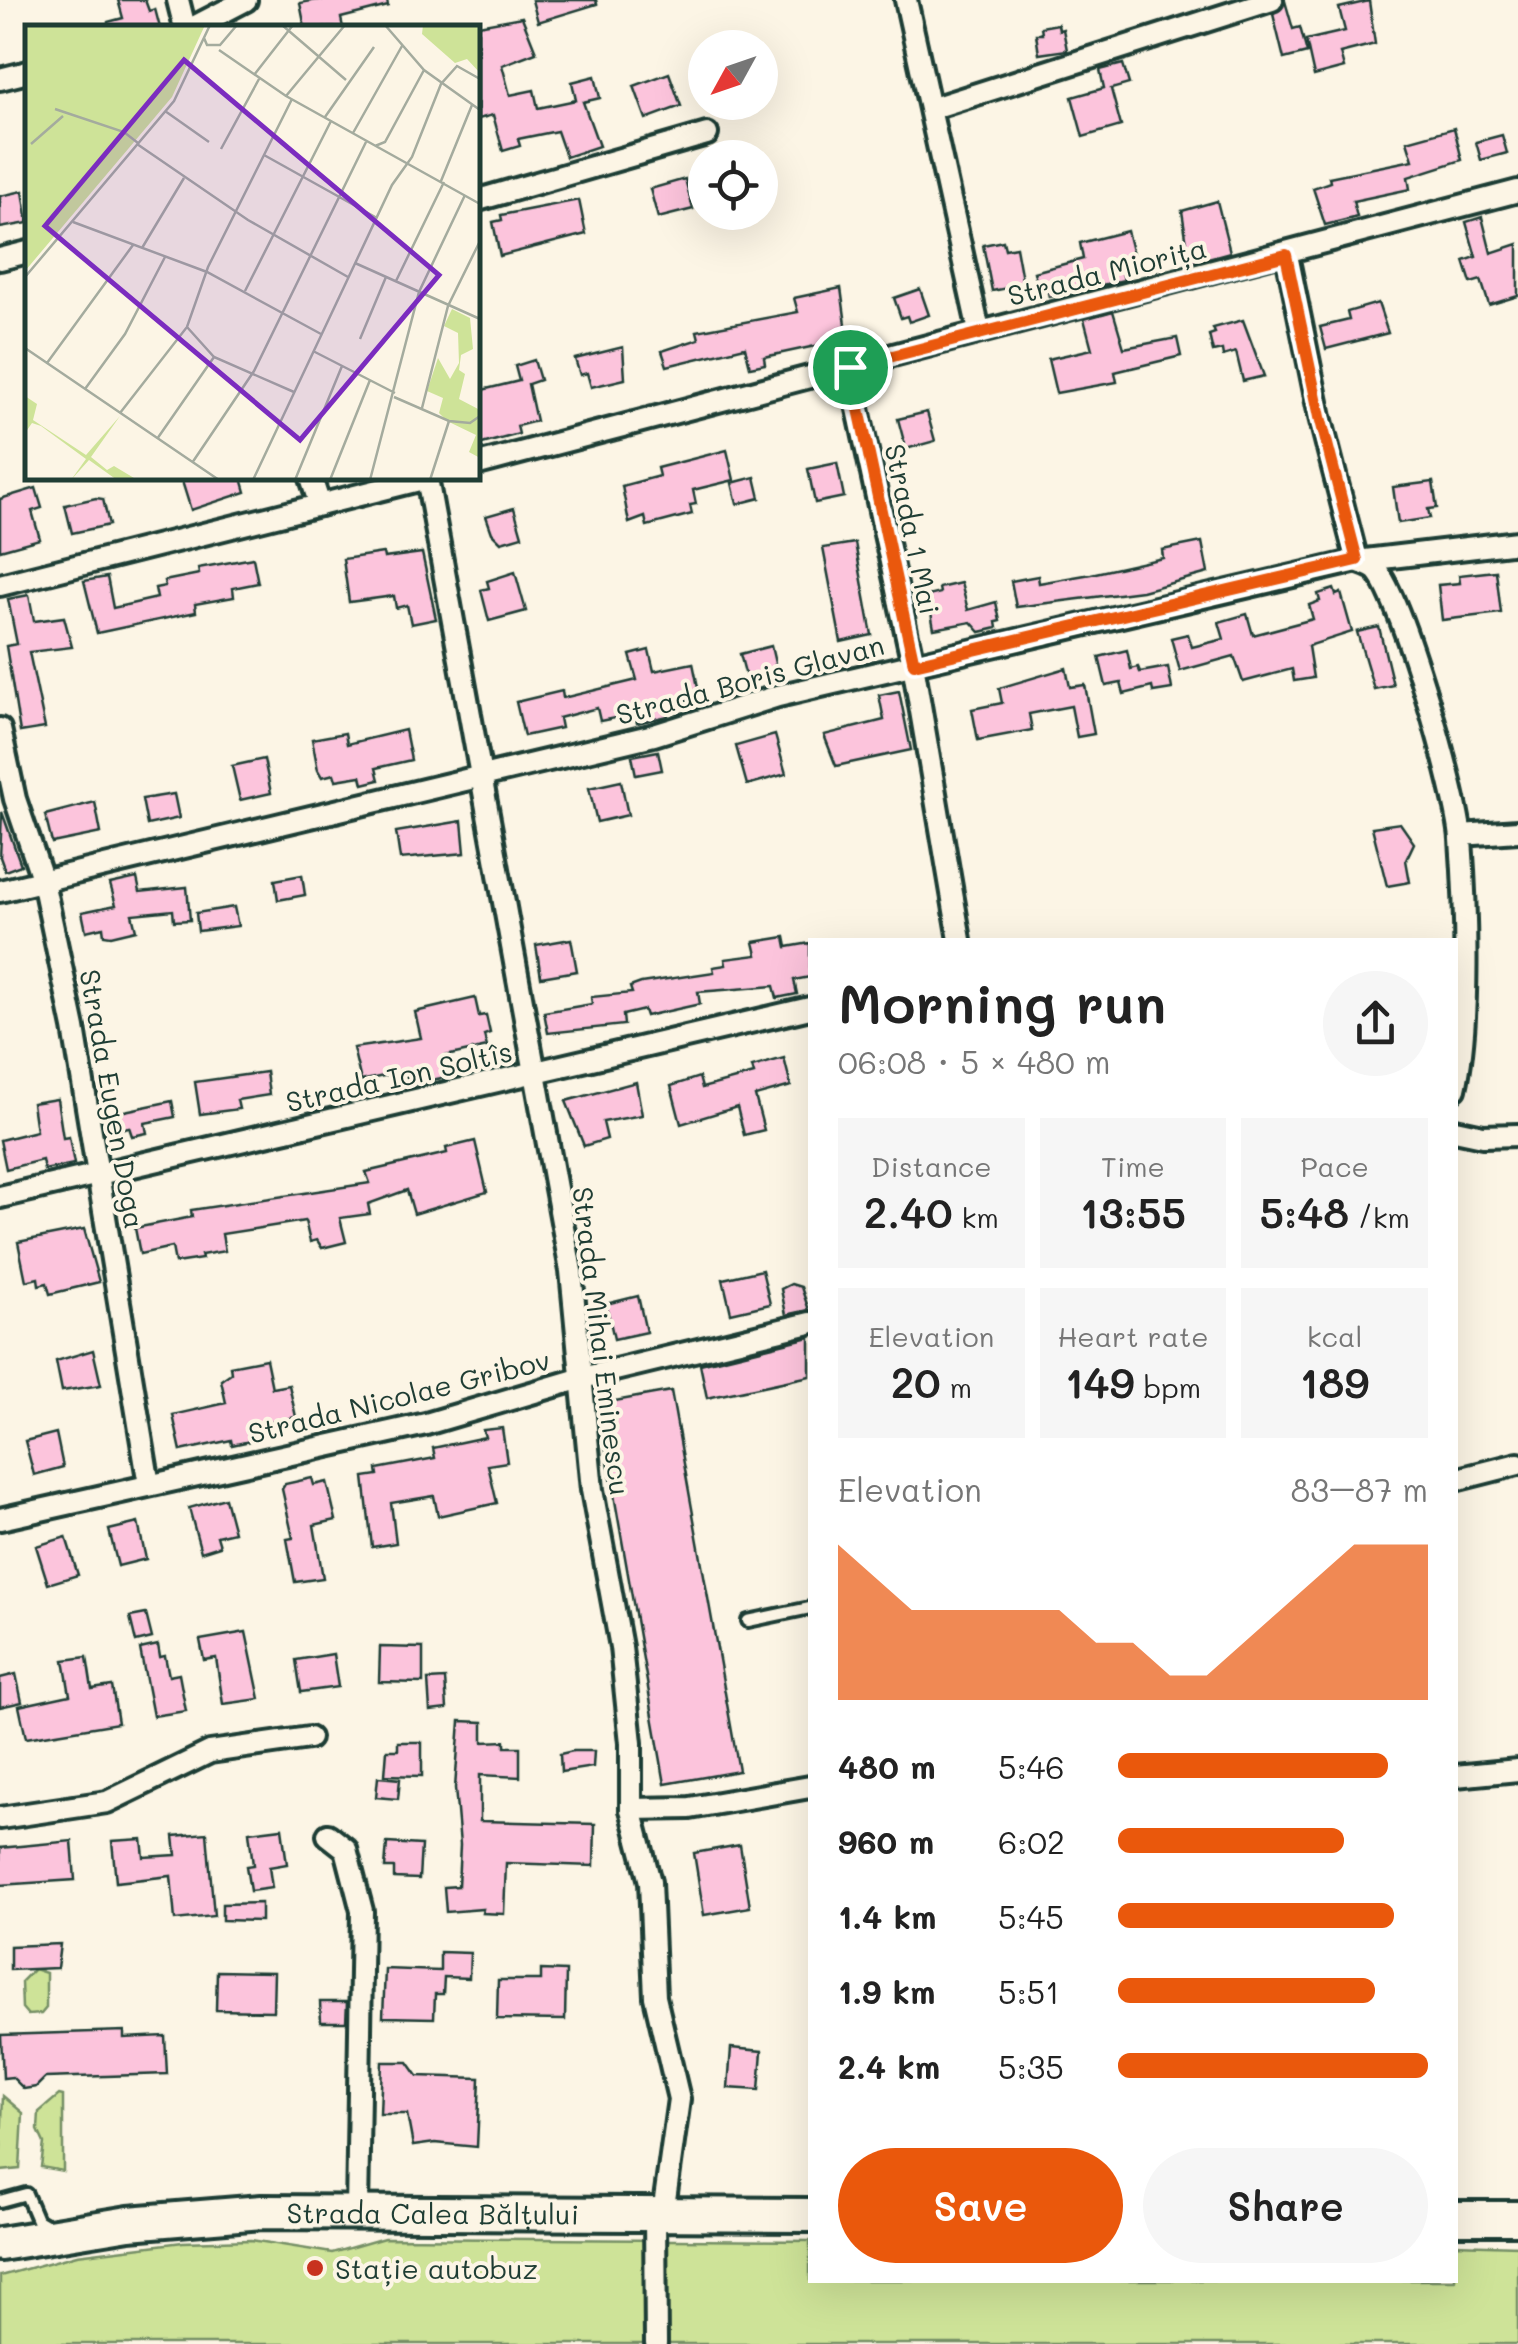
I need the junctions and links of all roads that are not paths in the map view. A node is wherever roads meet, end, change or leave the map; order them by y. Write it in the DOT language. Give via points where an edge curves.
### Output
graph roads {
  1 [pos="178,0"];
  2 [pos="246,0"];
  3 [pos="906,0"];
  4 [pos="1272,0"];
  5 [pos="187,25"];
  6 [pos="194,25"];
  7 [pos="25,73"];
  8 [pos="0,79"];
  9 [pos="933,108"];
  10 [pos="707,134"];
  11 [pos="1518,192"];
  12 [pos="480,199"];
  13 [pos="25,253"];
  14 [pos="1286,255"];
  15 [pos="0,260"];
  16 [pos="979,331"];
  17 [pos="850,367"];
  18 [pos="480,463"];
  19 [pos="312,480"];
  20 [pos="418,480"];
  21 [pos="426,480"];
  22 [pos="320,505"];
  23 [pos="1518,542"];
  24 [pos="1357,560"];
  25 [pos="0,585"];
  26 [pos="914,664"];
  27 [pos="0,729"];
  28 [pos="484,776"];
  29 [pos="1518,831"];
  30 [pos="1461,835"];
  31 [pos="43,881"];
  32 [pos="0,891"];
  33 [pos="960,938"];
  34 [pos="808,1008"];
  35 [pos="1458,1069"];
  36 [pos="535,1073"];
  37 [pos="1458,1131"];
  38 [pos="1518,1135"];
  39 [pos="102,1173"];
  40 [pos="0,1197"];
  41 [pos="808,1323"];
  42 [pos="582,1378"];
  43 [pos="1518,1464"];
  44 [pos="1458,1479"];
  45 [pos="148,1485"];
  46 [pos="0,1520"];
  47 [pos="808,1608"];
  48 [pos="748,1621"];
  49 [pos="309,1738"];
  50 [pos="1518,1770"];
  51 [pos="1458,1776"];
  52 [pos="808,1787"];
  53 [pos="632,1808"];
  54 [pos="0,1818"];
  55 [pos="328,1835"];
  56 [pos="0,2200"];
  57 [pos="357,2212"];
  58 [pos="659,2214"];
  59 [pos="808,2214"];
  60 [pos="1458,2218"];
  61 [pos="1518,2218"];
  62 [pos="58,2234"];
  63 [pos="0,2244"];
  64 [pos="0,2258"];
  65 [pos="656,2344"];
  1 -- 5 [label="street"];
  2 -- 6 [label="street"];
  3 -- 9 [label="street"];
  4 -- 9 [label="street"];
  7 -- 8 [label="street"];
  9 -- 16 [label="street"];
  10 -- 12 [label="street"];
  11 -- 14 [label="street, Strada Miorița"];
  13 -- 15 [label="street"];
  14 -- 16 [label="street, Strada Miorița"];
  14 -- 24 [label="street"];
  16 -- 17 [label="street, Strada Miorița"];
  17 -- 18 [label="street, Strada Miorița"];
  17 -- 26 [label="street, Strada 1 Mai"];
  19 -- 22 [label="street"];
  20 -- 22 [label="street"];
  21 -- 28 [label="street, Strada Mihai Eminescu"];
  22 -- 25 [label="street"];
  23 -- 24 [label="street, Strada Boris Glavan"];
  24 -- 26 [label="street, Strada Boris Glavan"];
  24 -- 30 [label="street" via="1376,570 1391,600 1434,720"];
  26 -- 28 [label="street, Strada Boris Glavan"];
  26 -- 33 [label="street, Strada 1 Mai"];
  27 -- 31 [label="street, Strada Eugen Doga"];
  28 -- 31 [label="street, Strada Boris Glavan"];
  28 -- 36 [label="street, Strada Mihai Eminescu"];
  29 -- 30 [label="street"];
  30 -- 35 [label="street"];
  31 -- 32 [label="street, Strada Boris Glavan"];
  31 -- 39 [label="street, Strada Eugen Doga"];
  34 -- 36 [label="street, Strada Ion Soltîs"];
  36 -- 39 [label="street, Strada Ion Soltîs"];
  36 -- 42 [label="street, Strada Mihai Eminescu"];
  37 -- 38 [label="street"];
  39 -- 40 [label="street, Strada Ion Soltîs"];
  39 -- 45 [label="street, Strada Eugen Doga"];
  41 -- 42 [label="street, Strada Nicolae Gribov"];
  42 -- 45 [label="street, Strada Nicolae Gribov" via="426,1424"];
  42 -- 53 [label="street, Strada Mihai Eminescu" via="592,1490 621,1647"];
  43 -- 44 [label="street"];
  45 -- 46 [label="street, Strada Nicolae Gribov"];
  47 -- 48 [label="lane"];
  49 -- 54 [label="street" via="210,1752 107,1802"];
  50 -- 51 [label="street"];
  52 -- 53 [label="street" via="690,1808"];
  53 -- 58 [label="street, Strada Mihai Eminescu" via="650,1882 655,1997 679,2099"];
  55 -- 57 [label="street" via="346,1849 362,1912"];
  56 -- 62 [label="lane" via="26,2194 37,2220"];
  57 -- 58 [label="main road, Strada Calea Bălțului"];
  57 -- 62 [label="main road, Strada Calea Bălțului" via="262,2212"];
  58 -- 59 [label="main road, Strada Calea Bălțului"];
  58 -- 65 [label="street, Strada Mihai Eminescu"];
  60 -- 61 [label="main road"];
  62 -- 63 [label="main road"];
  62 -- 64 [label="main road"];
}
